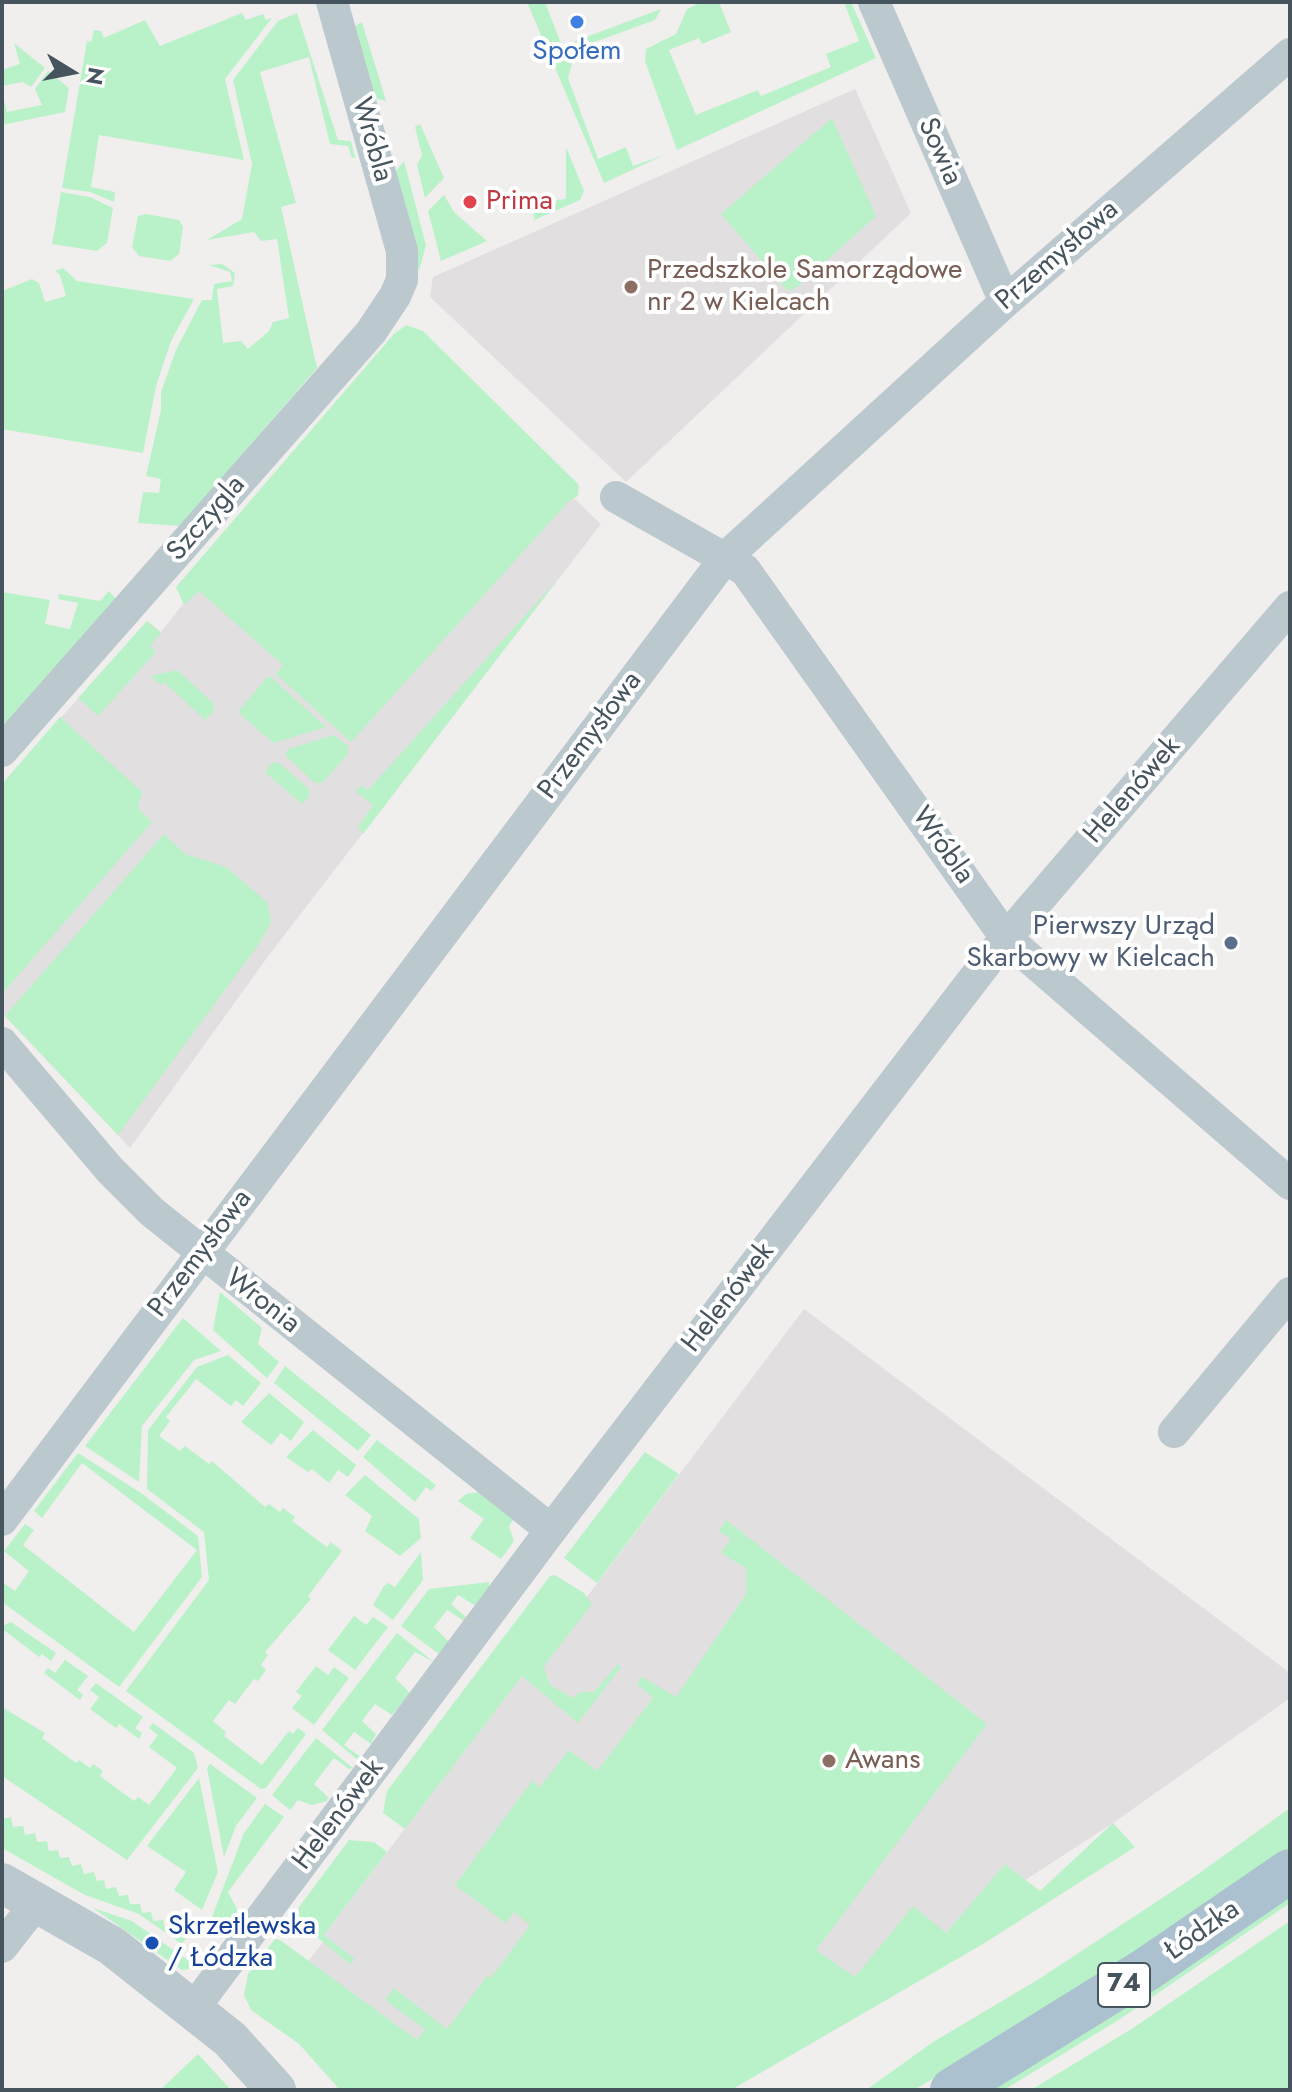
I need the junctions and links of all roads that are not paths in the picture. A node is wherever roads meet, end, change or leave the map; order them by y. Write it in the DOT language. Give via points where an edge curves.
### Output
graph roads {
  1 [pos="332,2"];
  2 [pos="874,2"];
  3 [pos="1290,54"];
  4 [pos="402,280"];
  5 [pos="1005,302"];
  6 [pos="616,497"];
  7 [pos="726,557"];
  8 [pos="1290,607"];
  9 [pos="2,751"];
  10 [pos="1006,938"];
  11 [pos="4,1049"];
  12 [pos="1290,1184"];
  13 [pos="201,1254"];
  14 [pos="1290,1293"];
  15 [pos="1174,1432"];
  16 [pos="2,1520"];
  17 [pos="551,1530"];
  18 [pos="1290,1871"];
  19 [pos="2,1883"];
  20 [pos="38,1901"];
  21 [pos="2,1947"];
  22 [pos="194,2008"];
  23 [pos="276,2090"];
  24 [pos="952,2090"];
  1 -- 4 [label="street, Wróbla" via="402,251"];
  2 -- 5 [label="street, Sowia"];
  3 -- 5 [label="street, Przemysłowa"];
  4 -- 9 [label="street, Szczygla" via="371,332"];
  5 -- 7 [label="street, Przemysłowa"];
  6 -- 7 [label="street, Wróbla"];
  7 -- 10 [label="street, Wróbla" via="755,580"];
  7 -- 13 [label="street, Przemysłowa"];
  8 -- 10 [label="street, Helenówek"];
  10 -- 12 [label="street, Wróbla"];
  10 -- 17 [label="street, Helenówek"];
  11 -- 13 [label="street, Wronia" via="110,1170"];
  13 -- 16 [label="street, Przemysłowa"];
  13 -- 17 [label="street, Wronia"];
  14 -- 15 [label="street"];
  17 -- 22 [label="street, Helenówek"];
  18 -- 24 [label="main road, Łódzka / 74" via="1147,1969"];
  19 -- 20 [label="street"];
  20 -- 21 [label="street"];
  20 -- 22 [label="street" via="112,1946"];
  22 -- 23 [label="street"];
}
